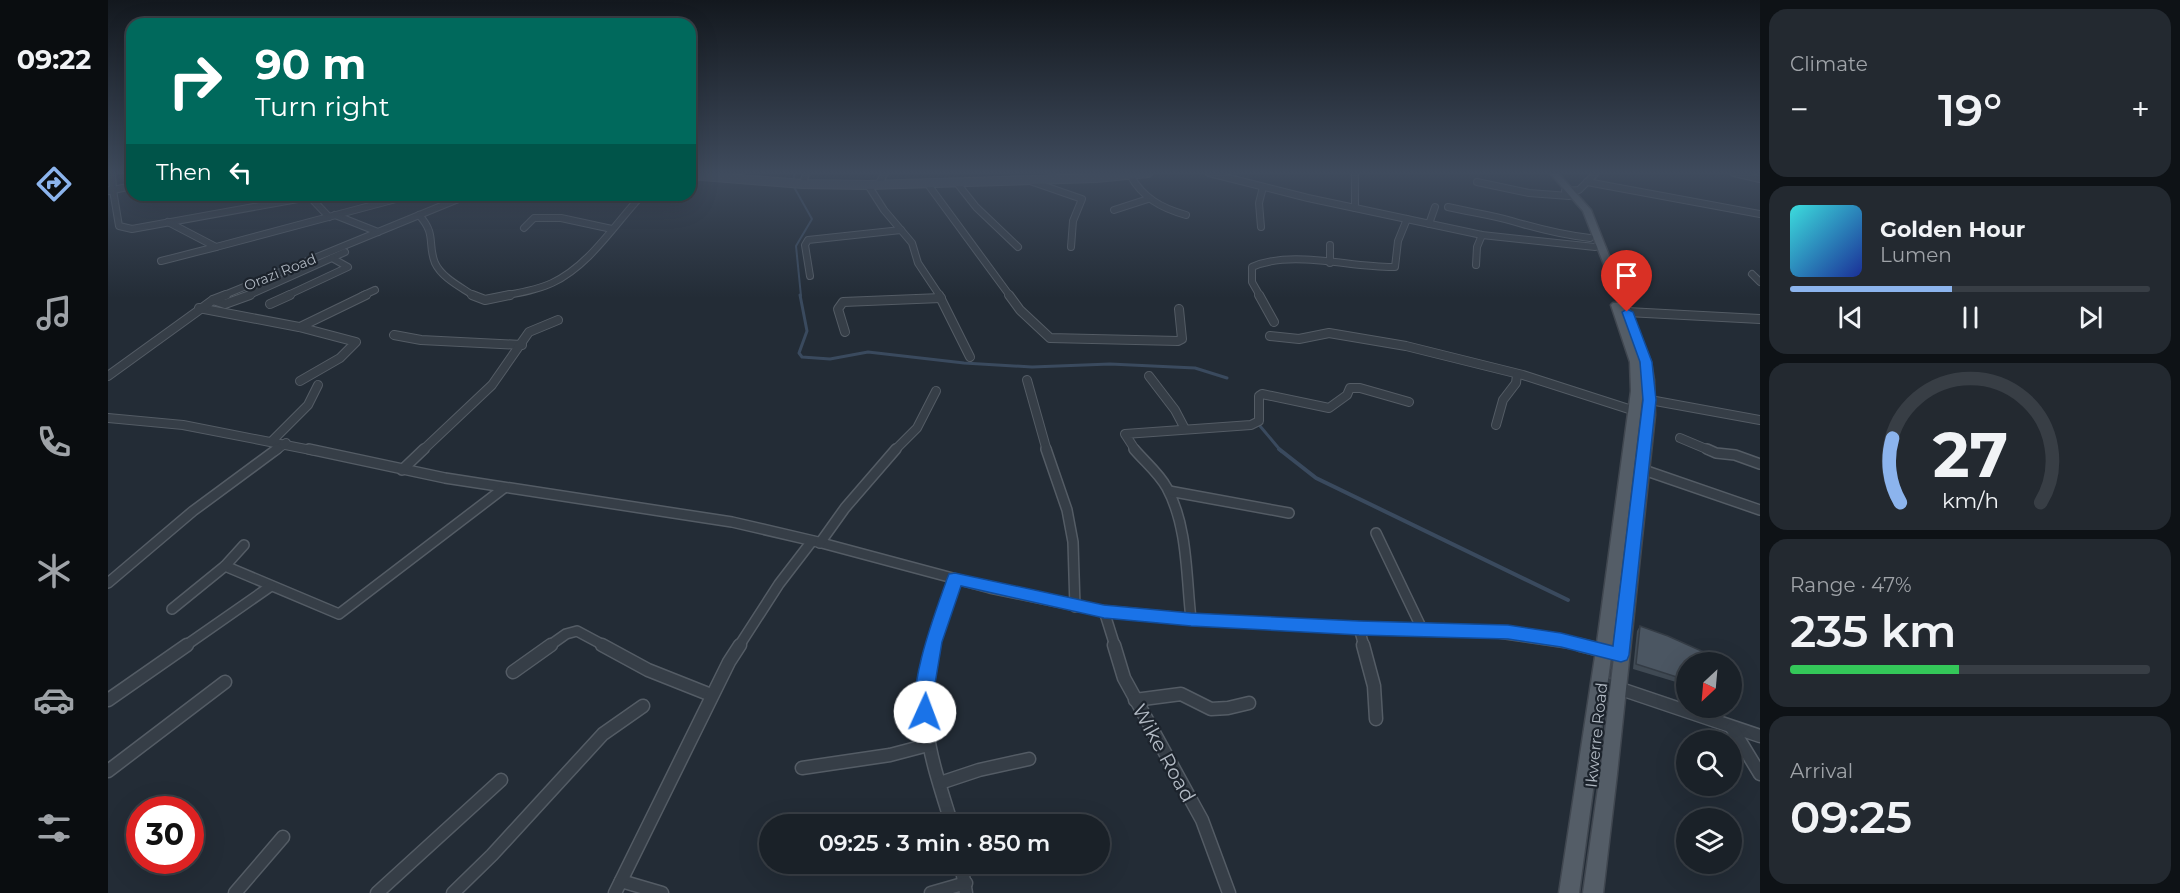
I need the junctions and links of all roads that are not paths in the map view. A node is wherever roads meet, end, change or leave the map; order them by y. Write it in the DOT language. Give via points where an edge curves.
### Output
graph roads {
  1 [pos="116,215"];
  2 [pos="210,215"];
  3 [pos="337,215"];
  4 [pos="419,215"];
  5 [pos="625,215"];
  6 [pos="888,215"];
  7 [pos="950,215"];
  8 [pos="984,215"];
  9 [pos="1076,215"];
  10 [pos="1260,215"];
  11 [pos="1387,215"];
  12 [pos="1432,215"];
  13 [pos="1484,215"];
  14 [pos="1581,215"];
  15 [pos="1589,215"];
  16 [pos="332,216"];
  17 [pos="1407,219"];
  18 [pos="168,222"];
  19 [pos="1429,224"];
  20 [pos="1261,227"];
  21 [pos="524,228"];
  22 [pos="612,229"];
  23 [pos="902,230"];
  24 [pos="378,232"];
  25 [pos="1482,235"];
  26 [pos="1593,242"];
  27 [pos="1330,245"];
  28 [pos="359,246"];
  29 [pos="216,247"];
  30 [pos="1018,247"];
  31 [pos="1071,247"];
  32 [pos="332,258"];
  33 [pos="161,261"];
  34 [pos="1330,263"];
  35 [pos="1476,266"];
  36 [pos="1752,274"];
  37 [pos="810,276"];
  38 [pos="1760,282"];
  39 [pos="375,290"];
  40 [pos="941,298"];
  41 [pos="213,300"];
  42 [pos="270,304"];
  43 [pos="199,308"];
  44 [pos="1179,309"];
  45 [pos="1627,312"];
  46 [pos="1760,319"];
  47 [pos="558,320"];
  48 [pos="1274,322"];
  49 [pos="299,327"];
  50 [pos="844,332"];
  51 [pos="394,335"];
  52 [pos="1270,336"];
  53 [pos="522,345"];
  54 [pos="970,357"];
  55 [pos="1517,375"];
  56 [pos="108,376"];
  57 [pos="1149,376"];
  58 [pos="1027,380"];
  59 [pos="300,381"];
  60 [pos="318,385"];
  61 [pos="936,391"];
  62 [pos="1650,400"];
  63 [pos="1408,402"];
  64 [pos="1635,411"];
  65 [pos="108,418"];
  66 [pos="1760,420"];
  67 [pos="1496,425"];
  68 [pos="1185,429"];
  69 [pos="1680,438"];
  70 [pos="272,441"];
  71 [pos="285,443"];
  72 [pos="1760,464"];
  73 [pos="1641,469"];
  74 [pos="402,470"];
  75 [pos="504,488"];
  76 [pos="1169,491"];
  77 [pos="1760,510"];
  78 [pos="1289,513"];
  79 [pos="1376,532"];
  80 [pos="816,542"];
  81 [pos="244,545"];
  82 [pos="225,566"];
  83 [pos="955,579"];
  84 [pos="108,584"];
  85 [pos="271,586"];
  86 [pos="1075,607"];
  87 [pos="172,609"];
  88 [pos="1104,611"];
  89 [pos="1191,619"];
  90 [pos="1359,628"];
  91 [pos="1422,629"];
  92 [pos="1604,650"];
  93 [pos="1621,655"];
  94 [pos="513,672"];
  95 [pos="225,682"];
  96 [pos="1600,682"];
  97 [pos="1617,689"];
  98 [pos="711,695"];
  99 [pos="108,700"];
  100 [pos="1135,700"];
  101 [pos="1249,703"];
  102 [pos="643,706"];
  103 [pos="1376,719"];
  104 [pos="1732,728"];
  105 [pos="1760,736"];
  106 [pos="928,745"];
  107 [pos="1029,759"];
  108 [pos="802,768"];
  109 [pos="108,771"];
  110 [pos="1760,774"];
  111 [pos="501,780"];
  112 [pos="939,783"];
  113 [pos="949,814"];
  114 [pos="283,837"];
  115 [pos="618,887"];
  116 [pos="966,888"];
  117 [pos="235,893"];
  118 [pos="377,893"];
  119 [pos="453,893"];
  120 [pos="663,893"];
  121 [pos="931,893"];
  122 [pos="1229,893"];
  123 [pos="1569,893"];
  124 [pos="1593,893"];
  1 -- 18 [label="street" via="119,226 132,229"];
  2 -- 18 [label="street"];
  3 -- 16 [label="street"];
  4 -- 22 [label="street" via="434,236 439,270 485,300 555,281 588,257"];
  4 -- 24 [label="street, Orazi Road"];
  5 -- 22 [label="street"];
  6 -- 23 [label="street"];
  7 -- 44 [label="street" via="1020,310 1050,338 1178,341 1183,331"];
  8 -- 30 [label="street"];
  9 -- 31 [label="street"];
  10 -- 20 [label="street"];
  11 -- 17 [label="street"];
  12 -- 19 [label="street"];
  13 -- 26 [label="street"];
  14 -- 26 [label="main road, Ikwerre Road"];
  15 -- 45 [label="main road, Ikwerre Road"];
  16 -- 24 [label="street"];
  16 -- 29 [label="street"];
  17 -- 19 [label="street"];
  17 -- 34 [label="street" via="1398,241 1395,267"];
  18 -- 29 [label="street"];
  19 -- 25 [label="street"];
  21 -- 22 [label="street" via="533,218 540,217"];
  23 -- 37 [label="street" via="808,240 804,245"];
  23 -- 40 [label="street"];
  24 -- 41 [label="street, Orazi Road"];
  25 -- 26 [label="street"];
  25 -- 35 [label="street"];
  26 -- 64 [label="main road, Ikwerre Road" via="1635,362"];
  27 -- 34 [label="street"];
  28 -- 32 [label="street"];
  29 -- 33 [label="street"];
  32 -- 41 [label="street" via="232,303"];
  32 -- 42 [label="street" via="348,267"];
  34 -- 48 [label="street" via="1266,261 1252,267 1252,282"];
  36 -- 38 [label="street"];
  39 -- 49 [label="street"];
  40 -- 50 [label="street" via="843,302 837,309"];
  40 -- 54 [label="street"];
  41 -- 43 [label="street, Orazi Road"];
  43 -- 49 [label="street"];
  43 -- 56 [label="street, Orazi Road"];
  45 -- 46 [label="street"];
  45 -- 62 [label="main road, Ikwerre Road" via="1646,362"];
  47 -- 53 [label="street" via="529,332"];
  49 -- 59 [label="street" via="357,344"];
  51 -- 53 [label="street"];
  52 -- 55 [label="street" via="1302,339 1325,333 1370,340"];
  53 -- 74 [label="street" via="492,385"];
  55 -- 64 [label="street"];
  55 -- 67 [label="street" via="1516,383 1503,400"];
  57 -- 68 [label="street"];
  58 -- 86 [label="street" via="1067,510 1073,542"];
  60 -- 70 [label="street" via="308,405"];
  61 -- 80 [label="street" via="917,428"];
  62 -- 66 [label="street"];
  62 -- 73 [label="main road, Ikwerre Road"];
  63 -- 68 [label="street" via="1360,388 1350,388 1329,408 1262,393 1259,421 1251,425"];
  64 -- 92 [label="main road, Ikwerre Road"];
  65 -- 70 [label="street" via="175,424"];
  68 -- 76 [label="street" via="1125,435"];
  69 -- 72 [label="street" via="1716,453"];
  70 -- 71 [label="street"];
  71 -- 74 [label="street"];
  71 -- 84 [label="street" via="192,511"];
  73 -- 77 [label="street"];
  73 -- 93 [label="main road, Ikwerre Road"];
  74 -- 75 [label="street"];
  75 -- 80 [label="street" via="661,508"];
  75 -- 85 [label="street" via="339,614"];
  76 -- 78 [label="street"];
  76 -- 89 [label="street" via="1180,531"];
  79 -- 91 [label="street"];
  80 -- 83 [label="street"];
  80 -- 98 [label="street" via="754,621"];
  81 -- 82 [label="street"];
  82 -- 85 [label="street"];
  82 -- 87 [label="street"];
  83 -- 86 [label="street"];
  83 -- 106 [label="street" via="928,667 924,696"];
  85 -- 99 [label="street"];
  86 -- 88 [label="street"];
  88 -- 89 [label="street"];
  88 -- 100 [label="street, Wike Road" via="1124,678"];
  89 -- 90 [label="street"];
  90 -- 91 [label="street"];
  90 -- 103 [label="street" via="1374,686"];
  91 -- 92 [label="street" via="1508,632"];
  92 -- 93 [label="street"];
  92 -- 96 [label="main road, Ikwerre Road"];
  93 -- 97 [label="main road, Ikwerre Road"];
  94 -- 98 [label="street" via="566,634 577,631 648,670"];
  95 -- 109 [label="street"];
  96 -- 97 [label="street"];
  96 -- 123 [label="main road, Ikwerre Road"];
  97 -- 104 [label="street"];
  97 -- 124 [label="main road, Ikwerre Road"];
  98 -- 115 [label="street"];
  100 -- 101 [label="street" via="1181,694 1215,710"];
  100 -- 122 [label="street, Wike Road" via="1202,820"];
  102 -- 119 [label="street" via="603,734"];
  104 -- 105 [label="street"];
  104 -- 110 [label="street"];
  106 -- 108 [label="street" via="890,755"];
  106 -- 112 [label="street"];
  107 -- 112 [label="street"];
  111 -- 118 [label="street"];
  112 -- 113 [label="street"];
  114 -- 117 [label="street"];
  115 -- 120 [label="street"];
  116 -- 121 [label="street"];
}
